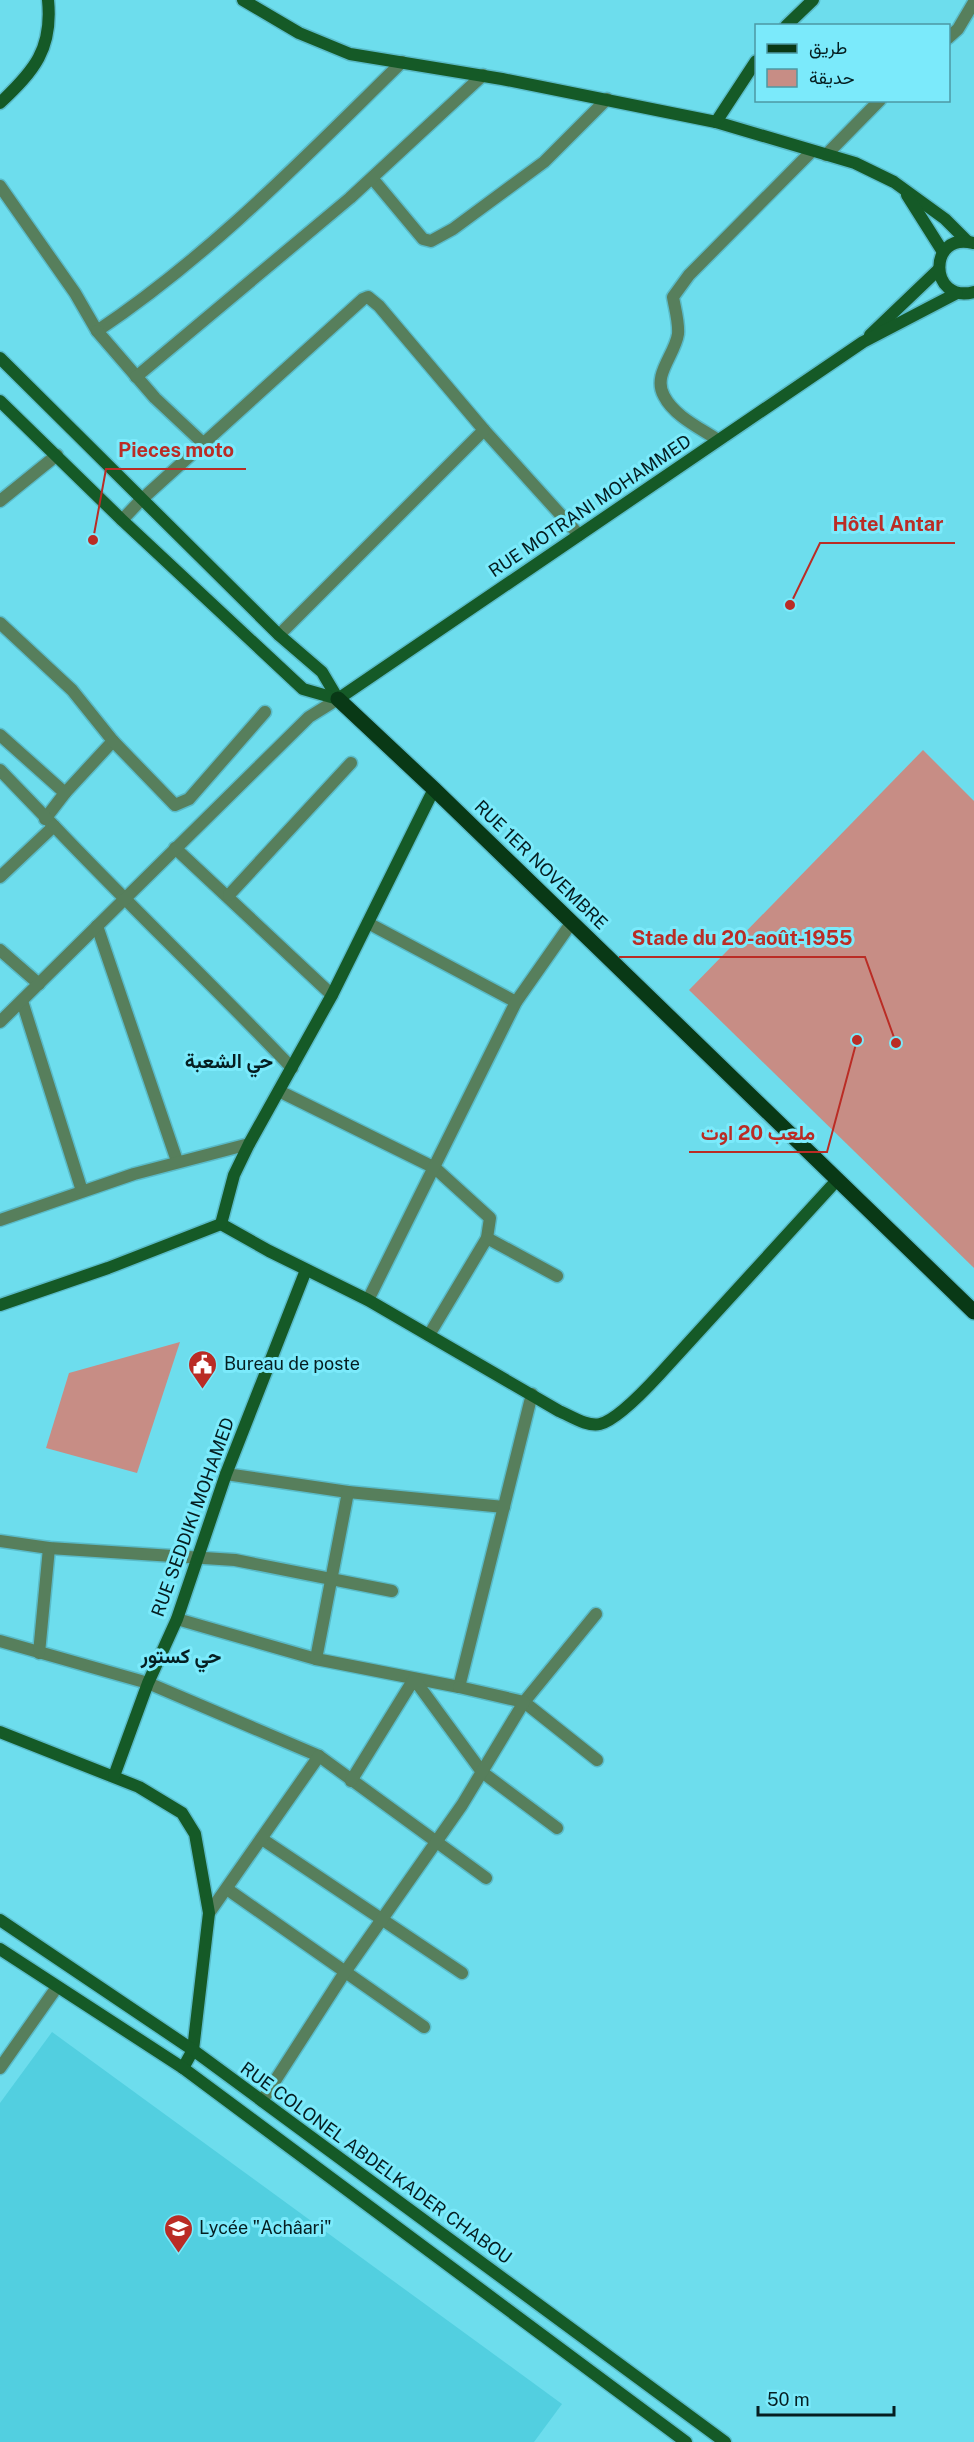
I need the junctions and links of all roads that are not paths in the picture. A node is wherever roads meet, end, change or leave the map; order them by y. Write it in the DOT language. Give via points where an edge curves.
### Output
graph roads {
  1 [pos="48,0"];
  2 [pos="243,0"];
  3 [pos="813,0"];
  4 [pos="974,2"];
  5 [pos="788,24"];
  6 [pos="950,36"];
  7 [pos="402,62"];
  8 [pos="755,63"];
  9 [pos="483,75"];
  10 [pos="607,99"];
  11 [pos="878,102"];
  12 [pos="0,103"];
  13 [pos="716,122"];
  14 [pos="812,151"];
  15 [pos="826,155"];
  16 [pos="372,178"];
  17 [pos="0,186"];
  18 [pos="902,189"];
  19 [pos="972,242"];
  20 [pos="943,252"];
  21 [pos="938,270"];
  22 [pos="974,292"];
  23 [pos="957,293"];
  24 [pos="97,331"];
  25 [pos="862,342"];
  26 [pos="0,358"];
  27 [pos="136,377"];
  28 [pos="0,400"];
  29 [pos="484,430"];
  30 [pos="718,440"];
  31 [pos="204,444"];
  32 [pos="57,455"];
  33 [pos="141,500"];
  34 [pos="0,501"];
  35 [pos="122,520"];
  36 [pos="579,535"];
  37 [pos="0,623"];
  38 [pos="279,635"];
  39 [pos="338,699"];
  40 [pos="265,712"];
  41 [pos="0,735"];
  42 [pos="113,741"];
  43 [pos="351,763"];
  44 [pos="0,770"];
  45 [pos="434,789"];
  46 [pos="65,793"];
  47 [pos="49,823"];
  48 [pos="176,848"];
  49 [pos="0,877"];
  50 [pos="229,895"];
  51 [pos="124,899"];
  52 [pos="572,922"];
  53 [pos="368,923"];
  54 [pos="97,926"];
  55 [pos="0,950"];
  56 [pos="39,984"];
  57 [pos="332,994"];
  58 [pos="22,1001"];
  59 [pos="516,1002"];
  60 [pos="0,1022"];
  61 [pos="292,1068"];
  62 [pos="279,1091"];
  63 [pos="249,1144"];
  64 [pos="177,1161"];
  65 [pos="435,1168"];
  66 [pos="838,1179"];
  67 [pos="82,1191"];
  68 [pos="0,1220"];
  69 [pos="221,1224"];
  70 [pos="487,1238"];
  71 [pos="306,1270"];
  72 [pos="557,1276"];
  73 [pos="368,1300"];
  74 [pos="0,1305"];
  75 [pos="974,1312"];
  76 [pos="429,1335"];
  77 [pos="532,1394"];
  78 [pos="226,1474"];
  79 [pos="348,1492"];
  80 [pos="504,1507"];
  81 [pos="0,1541"];
  82 [pos="49,1548"];
  83 [pos="197,1557"];
  84 [pos="331,1579"];
  85 [pos="392,1591"];
  86 [pos="597,1614"];
  87 [pos="177,1619"];
  88 [pos="0,1641"];
  89 [pos="39,1653"];
  90 [pos="316,1659"];
  91 [pos="414,1679"];
  92 [pos="148,1683"];
  93 [pos="459,1687"];
  94 [pos="524,1702"];
  95 [pos="0,1732"];
  96 [pos="319,1756"];
  97 [pos="597,1760"];
  98 [pos="482,1772"];
  99 [pos="114,1776"];
  100 [pos="351,1781"];
  101 [pos="558,1828"];
  102 [pos="262,1839"];
  103 [pos="437,1842"];
  104 [pos="486,1878"];
  105 [pos="227,1889"];
  106 [pos="209,1913"];
  107 [pos="0,1920"];
  108 [pos="382,1920"];
  109 [pos="0,1948"];
  110 [pos="345,1972"];
  111 [pos="462,1973"];
  112 [pos="57,1987"];
  113 [pos="424,2027"];
  114 [pos="193,2049"];
  115 [pos="0,2068"];
  116 [pos="183,2068"];
  117 [pos="262,2101"];
  118 [pos="686,2416"];
  119 [pos="673,2433"];
  120 [pos="686,2442"];
  121 [pos="725,2442"];
  1 -- 12 [label="street" via="48,34 43,52 31,72"];
  2 -- 7 [label="street" via="299,33 350,54"];
  3 -- 5 [label="street"];
  4 -- 6 [label="street"];
  7 -- 9 [label="street"];
  7 -- 24 [label="street" via="219,240"];
  8 -- 13 [label="street"];
  9 -- 10 [label="street"];
  9 -- 16 [label="street"];
  10 -- 13 [label="street"];
  10 -- 16 [label="street" via="544,162 431,241 423,239"];
  11 -- 15 [label="street"];
  13 -- 14 [label="street"];
  14 -- 15 [label="street"];
  14 -- 30 [label="street" via="689,275 673,297 678,332 660,386 678,413"];
  15 -- 18 [label="street" via="877,173"];
  16 -- 27 [label="street"];
  17 -- 24 [label="street"];
  18 -- 19 [label="street"];
  18 -- 20 [label="street"];
  19 -- 20 [label="street" via="950,246"];
  20 -- 21 [label="street"];
  21 -- 23 [label="street" via="946,286"];
  21 -- 25 [label="street"];
  22 -- 23 [label="street"];
  23 -- 25 [label="street"];
  24 -- 27 [label="street"];
  25 -- 30 [label="street, RUE MOTRANI MOHAMMED"];
  26 -- 33 [label="street, RUE 1ER NOVEMBRE"];
  27 -- 31 [label="street"];
  28 -- 32 [label="street, RUE 1ER NOVEMBRE"];
  29 -- 31 [label="street" via="368,297"];
  29 -- 36 [label="street"];
  29 -- 38 [label="street"];
  30 -- 36 [label="street, RUE MOTRANI MOHAMMED"];
  31 -- 33 [label="street"];
  32 -- 34 [label="street"];
  32 -- 35 [label="street, RUE 1ER NOVEMBRE"];
  33 -- 35 [label="street"];
  33 -- 38 [label="street, RUE 1ER NOVEMBRE"];
  35 -- 39 [label="street, RUE 1ER NOVEMBRE" via="303,689"];
  36 -- 39 [label="street, RUE MOTRANI MOHAMMED"];
  37 -- 42 [label="street" via="64,682"];
  38 -- 39 [label="street, RUE 1ER NOVEMBRE" via="322,672"];
  39 -- 45 [label="main road, RUE 1ER NOVEMBRE"];
  39 -- 48 [label="street" via="309,717"];
  40 -- 42 [label="street" via="181,804 175,805"];
  41 -- 46 [label="street"];
  42 -- 46 [label="street"];
  43 -- 50 [label="street"];
  44 -- 47 [label="street"];
  45 -- 52 [label="main road, RUE 1ER NOVEMBRE"];
  45 -- 53 [label="street"];
  46 -- 47 [label="street"];
  47 -- 49 [label="street"];
  47 -- 51 [label="street"];
  48 -- 50 [label="street"];
  48 -- 51 [label="street"];
  50 -- 57 [label="street"];
  51 -- 54 [label="street"];
  51 -- 61 [label="street"];
  52 -- 59 [label="street"];
  52 -- 66 [label="main road, RUE 1ER NOVEMBRE"];
  53 -- 57 [label="street"];
  53 -- 59 [label="street"];
  54 -- 56 [label="street"];
  54 -- 64 [label="street"];
  55 -- 56 [label="street"];
  56 -- 58 [label="street"];
  57 -- 61 [label="street"];
  58 -- 60 [label="street"];
  58 -- 67 [label="street"];
  59 -- 65 [label="street"];
  61 -- 62 [label="street"];
  62 -- 63 [label="street"];
  62 -- 65 [label="street"];
  63 -- 64 [label="street"];
  63 -- 69 [label="street" via="234,1174"];
  64 -- 67 [label="street"];
  65 -- 70 [label="street" via="490,1218"];
  65 -- 73 [label="street"];
  66 -- 75 [label="main road, RUE 1ER NOVEMBRE"];
  66 -- 77 [label="street" via="632,1402 600,1424 577,1419"];
  67 -- 68 [label="street"];
  69 -- 71 [label="street"];
  69 -- 74 [label="street"];
  70 -- 72 [label="street"];
  70 -- 76 [label="street"];
  71 -- 73 [label="street"];
  71 -- 78 [label="street, RUE SEDDIKI MOHAMED"];
  73 -- 76 [label="street"];
  76 -- 77 [label="street"];
  77 -- 80 [label="street"];
  78 -- 79 [label="street"];
  78 -- 83 [label="street, RUE SEDDIKI MOHAMED"];
  79 -- 80 [label="street"];
  79 -- 84 [label="street"];
  80 -- 93 [label="street"];
  81 -- 82 [label="street"];
  82 -- 83 [label="street"];
  82 -- 89 [label="street"];
  83 -- 84 [label="street" via="235,1560"];
  83 -- 87 [label="street, RUE SEDDIKI MOHAMED"];
  84 -- 85 [label="street"];
  84 -- 90 [label="street"];
  86 -- 94 [label="street"];
  87 -- 90 [label="street"];
  87 -- 92 [label="street, RUE SEDDIKI MOHAMED"];
  88 -- 89 [label="street"];
  89 -- 92 [label="street"];
  90 -- 91 [label="street"];
  91 -- 93 [label="street"];
  91 -- 98 [label="street"];
  91 -- 100 [label="street"];
  92 -- 96 [label="street"];
  92 -- 99 [label="street, RUE SEDDIKI MOHAMED"];
  93 -- 94 [label="street"];
  94 -- 97 [label="street"];
  94 -- 98 [label="street"];
  95 -- 99 [label="street"];
  96 -- 100 [label="street"];
  96 -- 102 [label="street"];
  98 -- 101 [label="street"];
  98 -- 103 [label="street"];
  99 -- 106 [label="street" via="182,1813 195,1834"];
  100 -- 103 [label="street"];
  102 -- 105 [label="street"];
  102 -- 108 [label="street"];
  103 -- 104 [label="street"];
  103 -- 108 [label="street"];
  105 -- 106 [label="street"];
  105 -- 110 [label="street"];
  106 -- 114 [label="street"];
  107 -- 114 [label="street, RUE COLONEL ABDELKADER CHABOU"];
  108 -- 110 [label="street"];
  108 -- 111 [label="street"];
  109 -- 112 [label="street, RUE COLONEL ABDELKADER CHABOU"];
  110 -- 113 [label="street"];
  110 -- 117 [label="street"];
  112 -- 115 [label="street"];
  112 -- 116 [label="street, RUE COLONEL ABDELKADER CHABOU"];
  114 -- 116 [label="street"];
  114 -- 117 [label="street, RUE COLONEL ABDELKADER CHABOU"];
  116 -- 119 [label="street, RUE COLONEL ABDELKADER CHABOU"];
  117 -- 118 [label="street, RUE COLONEL ABDELKADER CHABOU"];
  118 -- 119 [label="street"];
  118 -- 121 [label="street, RUE COLONEL ABDELKADER CHABOU"];
  119 -- 120 [label="street, RUE COLONEL ABDELKADER CHABOU"];
}
